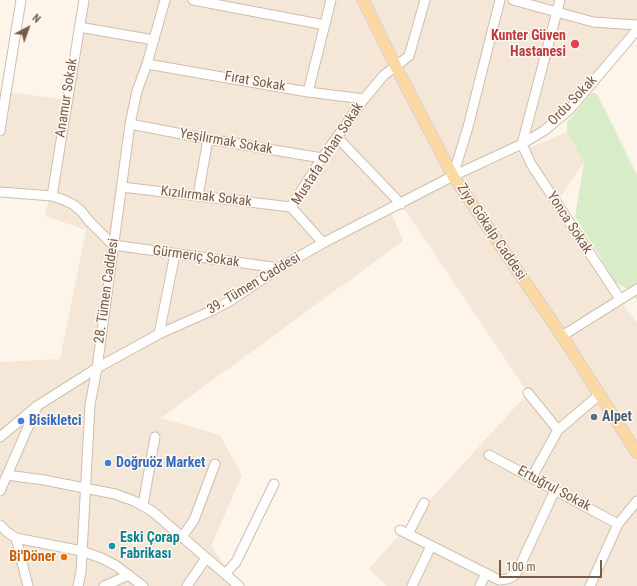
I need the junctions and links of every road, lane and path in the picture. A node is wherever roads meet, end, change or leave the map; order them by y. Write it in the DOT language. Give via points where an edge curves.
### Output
graph roads {
  1 [pos="21,0"];
  2 [pos="84,0"];
  3 [pos="165,0"];
  4 [pos="193,0"];
  5 [pos="331,0"];
  6 [pos="363,0"];
  7 [pos="425,0"];
  8 [pos="500,0"];
  9 [pos="513,0"];
  10 [pos="560,0"];
  11 [pos="232,4"];
  12 [pos="557,13"];
  13 [pos="325,25"];
  14 [pos="637,25"];
  15 [pos="79,27"];
  16 [pos="637,30"];
  17 [pos="154,40"];
  18 [pos="147,64"];
  19 [pos="396,67"];
  20 [pos="308,92"];
  21 [pos="364,99"];
  22 [pos="1,109"];
  23 [pos="130,124"];
  24 [pos="0,132"];
  25 [pos="337,137"];
  26 [pos="208,139"];
  27 [pos="522,144"];
  28 [pos="322,158"];
  29 [pos="453,176"];
  30 [pos="122,187"];
  31 [pos="0,192"];
  32 [pos="52,196"];
  33 [pos="198,196"];
  34 [pos="401,204"];
  35 [pos="290,207"];
  36 [pos="323,243"];
  37 [pos="113,245"];
  38 [pos="175,254"];
  39 [pos="279,268"];
  40 [pos="637,289"];
  41 [pos="620,299"];
  42 [pos="159,334"];
  43 [pos="562,336"];
  44 [pos="97,368"];
  45 [pos="528,394"];
  46 [pos="599,395"];
  47 [pos="37,406"];
  48 [pos="558,430"];
  49 [pos="0,437"];
  50 [pos="155,437"];
  51 [pos="637,453"];
  52 [pos="489,455"];
  53 [pos="216,464"];
  54 [pos="8,475"];
  55 [pos="532,477"];
  56 [pos="274,484"];
  57 [pos="85,489"];
  58 [pos="556,490"];
  59 [pos="0,491"];
  60 [pos="637,501"];
  61 [pos="424,503"];
  62 [pos="143,505"];
  63 [pos="618,524"];
  64 [pos="0,525"];
  65 [pos="182,536"];
  66 [pos="16,538"];
  67 [pos="431,546"];
  68 [pos="82,551"];
  69 [pos="206,558"];
  70 [pos="486,573"];
  71 [pos="226,574"];
  72 [pos="129,575"];
  73 [pos="28,586"];
  74 [pos="78,586"];
  75 [pos="104,586"];
  76 [pos="143,586"];
  77 [pos="187,586"];
  78 [pos="239,586"];
  79 [pos="412,586"];
  80 [pos="480,586"];
  81 [pos="590,586"];
  1 -- 22 [label="street"];
  2 -- 15 [label="street, Anamur Sokak"];
  3 -- 17 [label="street, 28. Tümen Caddesi"];
  4 -- 11 [label="street"];
  5 -- 13 [label="street"];
  6 -- 19 [label="main road, Ziya Gökalp Caddesi"];
  7 -- 19 [label="street, Mustafa Orhan Sokak" via="409,56"];
  8 -- 29 [label="street"];
  9 -- 12 [label="street"];
  10 -- 12 [label="street"];
  11 -- 13 [label="street"];
  12 -- 14 [label="street" via="593,22"];
  12 -- 27 [label="street"];
  13 -- 20 [label="street"];
  15 -- 17 [label="street"];
  15 -- 32 [label="street, Anamur Sokak"];
  16 -- 27 [label="street, Ordu Sokak" via="570,109 545,130"];
  17 -- 18 [label="street, 28. Tümen Caddesi"];
  18 -- 20 [label="street, Fırat Sokak"];
  18 -- 23 [label="street, 28. Tümen Caddesi" via="137,91"];
  19 -- 21 [label="street, Mustafa Orhan Sokak" via="384,75"];
  19 -- 29 [label="main road, Ziya Gökalp Caddesi"];
  20 -- 21 [label="street, Fırat Sokak"];
  21 -- 25 [label="street, Mustafa Orhan Sokak"];
  22 -- 24 [label="street"];
  23 -- 26 [label="street, Yeşilırmak Sokak"];
  23 -- 30 [label="street, 28. Tümen Caddesi"];
  25 -- 28 [label="street, Mustafa Orhan Sokak"];
  25 -- 34 [label="street"];
  26 -- 28 [label="street, Yeşilırmak Sokak"];
  26 -- 33 [label="street"];
  27 -- 29 [label="street, Ordu Sokak"];
  27 -- 41 [label="street, Yonca Sokak" via="531,164"];
  28 -- 35 [label="street, Mustafa Orhan Sokak"];
  29 -- 34 [label="street, 39. Tümen Caddesi"];
  29 -- 43 [label="main road, Ziya Gökalp Caddesi"];
  30 -- 33 [label="street, Kızılırmak Sokak"];
  30 -- 37 [label="street, 28. Tümen Caddesi"];
  31 -- 32 [label="street"];
  32 -- 37 [label="street" via="74,205"];
  33 -- 35 [label="street, Kızılırmak Sokak"];
  34 -- 36 [label="street, 39. Tümen Caddesi"];
  35 -- 36 [label="street, Mustafa Orhan Sokak"];
  36 -- 39 [label="street, 39. Tümen Caddesi"];
  37 -- 38 [label="street, Gürmeriç Sokak"];
  37 -- 44 [label="street, 28. Tümen Caddesi"];
  38 -- 39 [label="street, Gürmeriç Sokak"];
  38 -- 42 [label="street"];
  39 -- 42 [label="street, 39. Tümen Caddesi" via="224,304"];
  40 -- 41 [label="street"];
  41 -- 43 [label="street"];
  42 -- 44 [label="street, 39. Tümen Caddesi"];
  43 -- 46 [label="main road, Ziya Gökalp Caddesi"];
  44 -- 47 [label="street, 39. Tümen Caddesi"];
  44 -- 57 [label="street, 28. Tümen Caddesi" via="90,405"];
  45 -- 48 [label="street"];
  46 -- 48 [label="street"];
  46 -- 51 [label="main road, Ziya Gökalp Caddesi"];
  47 -- 49 [label="street, 39. Tümen Caddesi"];
  47 -- 54 [label="street"];
  48 -- 55 [label="street"];
  50 -- 62 [label="street"];
  52 -- 55 [label="street, Ertuğrul Sokak"];
  53 -- 65 [label="street" via="194,520"];
  54 -- 57 [label="street"];
  54 -- 59 [label="street"];
  55 -- 58 [label="street, Ertuğrul Sokak"];
  56 -- 71 [label="street" via="236,562"];
  57 -- 62 [label="street" via="116,494"];
  57 -- 68 [label="street, 28. Tümen Caddesi"];
  58 -- 63 [label="street, Ertuğrul Sokak"];
  58 -- 70 [label="street" via="514,576 499,580"];
  60 -- 63 [label="street"];
  61 -- 67 [label="street" via="404,532"];
  62 -- 65 [label="street"];
  63 -- 81 [label="street"];
  64 -- 66 [label="street"];
  65 -- 69 [label="street"];
  66 -- 68 [label="street"];
  66 -- 73 [label="street"];
  67 -- 70 [label="street"];
  67 -- 79 [label="street"];
  68 -- 72 [label="street" via="101,558"];
  68 -- 74 [label="street, 28. Tümen Caddesi"];
  69 -- 71 [label="street"];
  69 -- 77 [label="street"];
  70 -- 80 [label="street"];
  71 -- 78 [label="street"];
  72 -- 75 [label="street"];
  72 -- 76 [label="street"];
}
